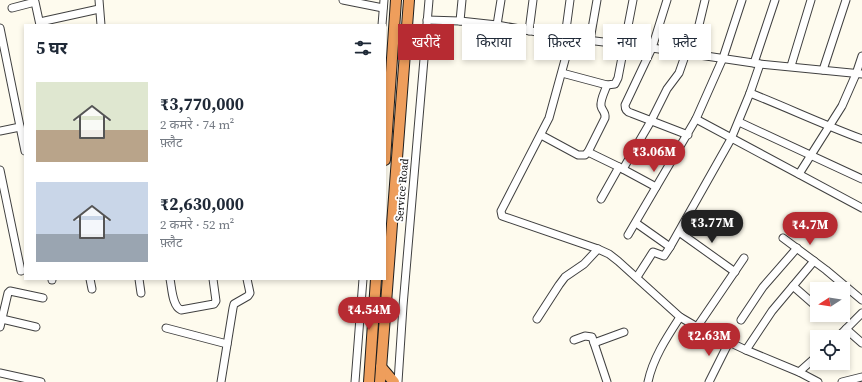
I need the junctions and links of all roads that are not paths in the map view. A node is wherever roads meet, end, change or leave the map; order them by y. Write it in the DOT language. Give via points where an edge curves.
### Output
graph roads {
  1 [pos="98,0"];
  2 [pos="343,0"];
  3 [pos="384,0"];
  4 [pos="396,0"];
  5 [pos="409,0"];
  6 [pos="429,0"];
  7 [pos="462,0"];
  8 [pos="501,0"];
  9 [pos="533,0"];
  10 [pos="570,0"];
  11 [pos="598,0"];
  12 [pos="633,0"];
  13 [pos="667,0"];
  14 [pos="705,0"];
  15 [pos="742,0"];
  16 [pos="775,0"];
  17 [pos="811,0"];
  18 [pos="846,0"];
  19 [pos="12,8"];
  20 [pos="383,8"];
  21 [pos="99,9"];
  22 [pos="428,20"];
  23 [pos="460,21"];
  24 [pos="40,23"];
  25 [pos="101,24"];
  26 [pos="382,24"];
  27 [pos="488,24"];
  28 [pos="497,24"];
  29 [pos="569,24"];
  30 [pos="593,24"];
  31 [pos="628,24"];
  32 [pos="698,24"];
  33 [pos="0,28"];
  34 [pos="526,30"];
  35 [pos="530,31"];
  36 [pos="534,32"];
  37 [pos="652,48"];
  38 [pos="659,49"];
  39 [pos="862,56"];
  40 [pos="711,57"];
  41 [pos="723,58"];
  42 [pos="564,60"];
  43 [pos="621,60"];
  44 [pos="686,60"];
  45 [pos="757,63"];
  46 [pos="791,66"];
  47 [pos="823,70"];
  48 [pos="562,73"];
  49 [pos="859,74"];
  50 [pos="607,85"];
  51 [pos="750,93"];
  52 [pos="696,119"];
  53 [pos="651,121"];
  54 [pos="739,122"];
  55 [pos="20,126"];
  56 [pos="829,127"];
  57 [pos="0,131"];
  58 [pos="541,135"];
  59 [pos="688,135"];
  60 [pos="731,139"];
  61 [pos="862,139"];
  62 [pos="386,145"];
  63 [pos="24,146"];
  64 [pos="588,152"];
  65 [pos="811,154"];
  66 [pos="621,168"];
  67 [pos="0,170"];
  68 [pos="799,174"];
  69 [pos="862,179"];
  70 [pos="656,187"];
  71 [pos="601,199"];
  72 [pos="862,208"];
  73 [pos="636,224"];
  74 [pos="679,232"];
  75 [pos="628,235"];
  76 [pos="783,238"];
  77 [pos="670,247"];
  78 [pos="797,248"];
  79 [pos="598,249"];
  80 [pos="744,258"];
  81 [pos="814,261"];
  82 [pos="21,270"];
  83 [pos="735,272"];
  84 [pos="637,277"];
  85 [pos="90,280"];
  86 [pos="138,280"];
  87 [pos="170,280"];
  88 [pos="213,280"];
  89 [pos="247,280"];
  90 [pos="363,280"];
  91 [pos="376,280"];
  92 [pos="836,282"];
  93 [pos="793,286"];
  94 [pos="92,289"];
  95 [pos="850,292"];
  96 [pos="141,293"];
  97 [pos="42,298"];
  98 [pos="862,300"];
  99 [pos="810,301"];
  100 [pos="862,313"];
  101 [pos="680,317"];
  102 [pos="2,319"];
  103 [pos="537,319"];
  104 [pos="741,320"];
  105 [pos="0,327"];
  106 [pos="36,327"];
  107 [pos="697,327"];
  108 [pos="166,328"];
  109 [pos="846,329"];
  110 [pos="624,332"];
  111 [pos="574,340"];
  112 [pos="729,342"];
  113 [pos="594,343"];
  114 [pos="862,343"];
  115 [pos="227,344"];
  116 [pos="746,350"];
  117 [pos="810,362"];
  118 [pos="381,367"];
  119 [pos="799,372"];
  120 [pos="0,373"];
  121 [pos="862,377"];
  122 [pos="41,382"];
  123 [pos="221,382"];
  124 [pos="355,382"];
  125 [pos="369,382"];
  126 [pos="380,382"];
  127 [pos="394,382"];
  128 [pos="398,382"];
  129 [pos="607,382"];
  130 [pos="648,382"];
  131 [pos="709,382"];
  132 [pos="818,382"];
  133 [pos="842,382"];
  1 -- 21 [label="street"];
  2 -- 20 [label="street"];
  3 -- 20 [label="street"];
  4 -- 62 [label="highway"];
  5 -- 118 [label="highway"];
  6 -- 22 [label="street, Service Road"];
  7 -- 23 [label="street"];
  8 -- 28 [label="street"];
  9 -- 35 [label="street"];
  10 -- 29 [label="street"];
  11 -- 30 [label="street"];
  12 -- 31 [label="street"];
  13 -- 37 [label="street"];
  14 -- 32 [label="street"];
  15 -- 41 [label="street"];
  16 -- 45 [label="street"];
  17 -- 46 [label="street"];
  18 -- 47 [label="street"];
  19 -- 24 [label="street" via="35,2"];
  20 -- 26 [label="street"];
  21 -- 24 [label="street"];
  21 -- 25 [label="street"];
  22 -- 23 [label="street"];
  22 -- 128 [label="street, Service Road"];
  23 -- 27 [label="street"];
  33 -- 55 [label="street"];
  34 -- 35 [label="street"];
  35 -- 36 [label="street"];
  37 -- 38 [label="street"];
  37 -- 53 [label="street" via="625,105 629,112"];
  39 -- 49 [label="street"];
  40 -- 41 [label="street"];
  41 -- 45 [label="street"];
  41 -- 52 [label="street"];
  42 -- 48 [label="street"];
  43 -- 50 [label="street" via="615,84"];
  44 -- 53 [label="street"];
  45 -- 46 [label="street"];
  45 -- 51 [label="street"];
  46 -- 47 [label="street"];
  47 -- 49 [label="street"];
  48 -- 50 [label="street"];
  48 -- 58 [label="street" via="554,104"];
  49 -- 56 [label="street"];
  50 -- 64 [label="street" via="601,104 605,118"];
  51 -- 54 [label="street"];
  51 -- 56 [label="street"];
  52 -- 59 [label="street"];
  52 -- 60 [label="street"];
  53 -- 59 [label="street"];
  53 -- 66 [label="street"];
  54 -- 60 [label="street"];
  54 -- 65 [label="street"];
  55 -- 57 [label="street"];
  55 -- 63 [label="street"];
  56 -- 61 [label="street"];
  56 -- 65 [label="street"];
  58 -- 64 [label="street" via="578,155 585,155"];
  58 -- 79 [label="street" via="501,214 505,218"];
  59 -- 70 [label="street"];
  60 -- 68 [label="street"];
  60 -- 74 [label="street"];
  64 -- 66 [label="street"];
  65 -- 68 [label="street"];
  65 -- 69 [label="street"];
  66 -- 70 [label="street"];
  66 -- 71 [label="street"];
  67 -- 82 [label="street"];
  68 -- 72 [label="street"];
  70 -- 73 [label="street"];
  73 -- 75 [label="street"];
  73 -- 77 [label="street"];
  74 -- 77 [label="street"];
  74 -- 83 [label="street"];
  76 -- 78 [label="street"];
  77 -- 84 [label="street" via="664,256 653,252"];
  78 -- 81 [label="street"];
  78 -- 104 [label="street" via="763,287"];
  79 -- 84 [label="street" via="609,254"];
  79 -- 103 [label="street" via="584,264 565,277"];
  80 -- 83 [label="street"];
  81 -- 92 [label="street"];
  81 -- 93 [label="street"];
  83 -- 107 [label="street"];
  84 -- 101 [label="street"];
  85 -- 94 [label="street"];
  86 -- 96 [label="street"];
  87 -- 88 [label="street" via="175,304 181,310 214,304 216,300"];
  89 -- 115 [label="street" via="250,293 245,299 234,304"];
  90 -- 124 [label="street"];
  91 -- 125 [label="highway"];
  93 -- 99 [label="street"];
  93 -- 116 [label="street" via="772,311"];
  95 -- 98 [label="street"];
  97 -- 102 [label="street" via="10,291"];
  100 -- 109 [label="street"];
  101 -- 107 [label="street"];
  101 -- 130 [label="street" via="654,363"];
  102 -- 105 [label="street"];
  102 -- 106 [label="street"];
  107 -- 112 [label="street"];
  108 -- 115 [label="street"];
  109 -- 114 [label="street"];
  110 -- 113 [label="street"];
  111 -- 113 [label="street" via="589,336"];
  112 -- 116 [label="street"];
  112 -- 131 [label="street"];
  113 -- 129 [label="street"];
  115 -- 123 [label="street"];
  116 -- 119 [label="street"];
  117 -- 119 [label="street"];
  118 -- 126 [label="highway"];
  118 -- 127 [label="highway"];
  119 -- 132 [label="street"];
  120 -- 122 [label="street"];
  121 -- 133 [label="street"];
}
